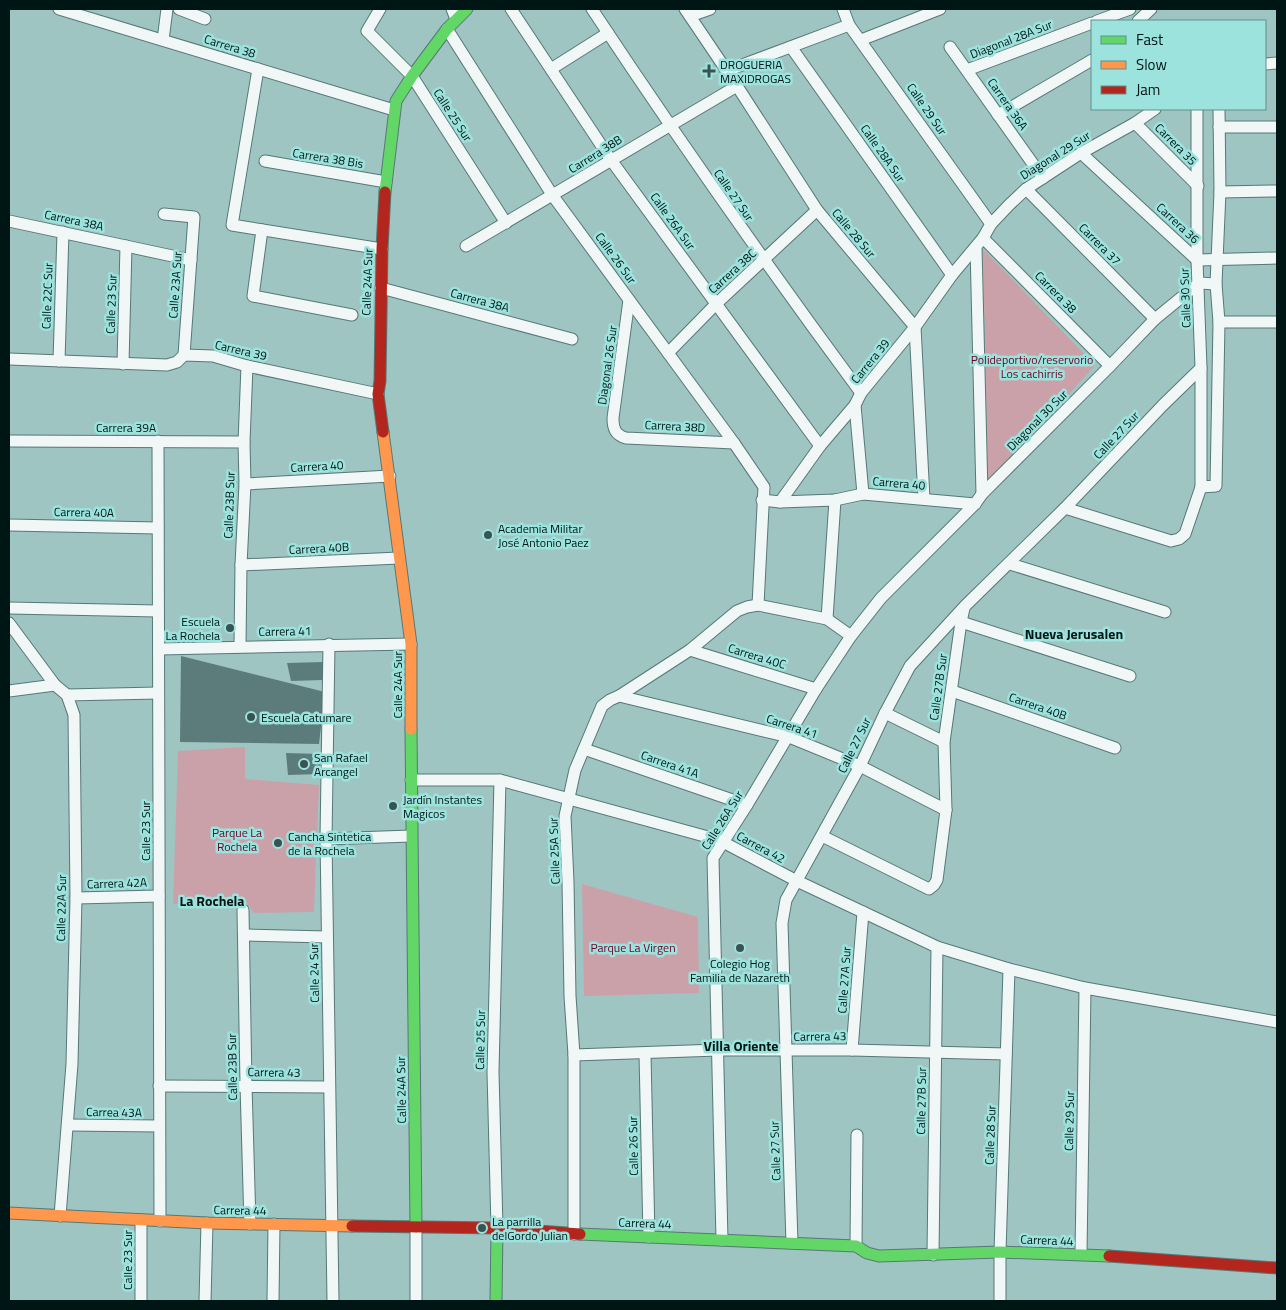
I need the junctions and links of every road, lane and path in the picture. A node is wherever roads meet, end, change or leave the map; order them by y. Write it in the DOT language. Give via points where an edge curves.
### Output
graph roads {
  1 [pos="59,9"];
  2 [pos="166,9"];
  3 [pos="179,9"];
  4 [pos="380,9"];
  5 [pos="467,9"];
  6 [pos="511,9"];
  7 [pos="592,9"];
  8 [pos="710,9"];
  9 [pos="842,9"];
  10 [pos="940,9"];
  11 [pos="1130,9"];
  12 [pos="1151,9"];
  13 [pos="688,12"];
  14 [pos="454,14"];
  15 [pos="205,19"];
  16 [pos="1100,20"];
  17 [pos="1139,20"];
  18 [pos="1091,23"];
  19 [pos="849,25"];
  20 [pos="447,30"];
  21 [pos="608,33"];
  22 [pos="163,40"];
  23 [pos="861,40"];
  24 [pos="791,47"];
  25 [pos="950,47"];
  26 [pos="1091,61"];
  27 [pos="258,69"];
  28 [pos="551,69"];
  29 [pos="726,70"];
  30 [pos="968,70"];
  31 [pos="412,76"];
  32 [pos="738,86"];
  33 [pos="394,110"];
  34 [pos="1154,110"];
  35 [pos="1197,110"];
  36 [pos="1219,110"];
  37 [pos="998,115"];
  38 [pos="1135,123"];
  39 [pos="669,126"];
  40 [pos="1219,127"];
  41 [pos="1277,127"];
  42 [pos="1081,153"];
  43 [pos="611,160"];
  44 [pos="264,162"];
  45 [pos="1043,178"];
  46 [pos="386,182"];
  47 [pos="1198,186"];
  48 [pos="1026,189"];
  49 [pos="1277,191"];
  50 [pos="1220,192"];
  51 [pos="553,196"];
  52 [pos="817,210"];
  53 [pos="164,214"];
  54 [pos="9,221"];
  55 [pos="506,223"];
  56 [pos="991,224"];
  57 [pos="262,230"];
  58 [pos="63,232"];
  59 [pos="979,242"];
  60 [pos="126,246"];
  61 [pos="466,246"];
  62 [pos="382,249"];
  63 [pos="1277,258"];
  64 [pos="1217,259"];
  65 [pos="191,260"];
  66 [pos="1197,260"];
  67 [pos="764,261"];
  68 [pos="952,275"];
  69 [pos="1199,283"];
  70 [pos="1216,284"];
  71 [pos="381,288"];
  72 [pos="630,300"];
  73 [pos="716,304"];
  74 [pos="352,315"];
  75 [pos="1155,319"];
  76 [pos="1219,322"];
  77 [pos="1277,322"];
  78 [pos="915,327"];
  79 [pos="572,339"];
  80 [pos="668,353"];
  81 [pos="184,355"];
  82 [pos="9,359"];
  83 [pos="59,361"];
  84 [pos="123,364"];
  85 [pos="247,366"];
  86 [pos="1110,366"];
  87 [pos="1201,368"];
  88 [pos="861,393"];
  89 [pos="378,394"];
  90 [pos="855,405"];
  91 [pos="616,433"];
  92 [pos="9,441"];
  93 [pos="158,441"];
  94 [pos="244,442"];
  95 [pos="734,443"];
  96 [pos="820,446"];
  97 [pos="390,476"];
  98 [pos="245,484"];
  99 [pos="1201,487"];
  100 [pos="863,494"];
  101 [pos="982,494"];
  102 [pos="924,499"];
  103 [pos="762,500"];
  104 [pos="835,500"];
  105 [pos="780,502"];
  106 [pos="974,504"];
  107 [pos="1065,508"];
  108 [pos="9,525"];
  109 [pos="158,528"];
  110 [pos="399,558"];
  111 [pos="1010,564"];
  112 [pos="241,565"];
  113 [pos="758,605"];
  114 [pos="965,606"];
  115 [pos="9,608"];
  116 [pos="158,611"];
  117 [pos="1166,612"];
  118 [pos="827,619"];
  119 [pos="961,622"];
  120 [pos="9,623"];
  121 [pos="851,636"];
  122 [pos="328,644"];
  123 [pos="411,644"];
  124 [pos="240,646"];
  125 [pos="158,649"];
  126 [pos="690,650"];
  127 [pos="1130,676"];
  128 [pos="55,685"];
  129 [pos="816,688"];
  130 [pos="9,691"];
  131 [pos="952,691"];
  132 [pos="158,693"];
  133 [pos="67,695"];
  134 [pos="618,696"];
  135 [pos="885,712"];
  136 [pos="789,736"];
  137 [pos="944,742"];
  138 [pos="1114,748"];
  139 [pos="584,749"];
  140 [pos="860,766"];
  141 [pos="411,780"];
  142 [pos="500,780"];
  143 [pos="569,798"];
  144 [pos="747,805"];
  145 [pos="946,810"];
  146 [pos="411,836"];
  147 [pos="822,836"];
  148 [pos="326,839"];
  149 [pos="723,842"];
  150 [pos="797,881"];
  151 [pos="159,896"];
  152 [pos="76,898"];
  153 [pos="243,910"];
  154 [pos="862,912"];
  155 [pos="244,935"];
  156 [pos="327,937"];
  157 [pos="937,947"];
  158 [pos="1009,969"];
  159 [pos="1085,988"];
  160 [pos="1277,1022"];
  161 [pos="718,1050"];
  162 [pos="786,1050"];
  163 [pos="852,1050"];
  164 [pos="936,1052"];
  165 [pos="645,1054"];
  166 [pos="1006,1054"];
  167 [pos="574,1056"];
  168 [pos="246,1085"];
  169 [pos="159,1086"];
  170 [pos="329,1087"];
  171 [pos="68,1125"];
  172 [pos="159,1126"];
  173 [pos="856,1135"];
  174 [pos="9,1213"];
  175 [pos="60,1216"];
  176 [pos="141,1220"];
  177 [pos="160,1221"];
  178 [pos="207,1223"];
  179 [pos="250,1224"];
  180 [pos="274,1224"];
  181 [pos="331,1225"];
  182 [pos="416,1227"];
  183 [pos="497,1228"];
  184 [pos="574,1234"];
  185 [pos="649,1237"];
  186 [pos="722,1240"];
  187 [pos="792,1243"];
  188 [pos="856,1246"];
  189 [pos="1000,1252"];
  190 [pos="1081,1254"];
  191 [pos="933,1255"];
  192 [pos="1277,1268"];
  193 [pos="141,1301"];
  194 [pos="205,1301"];
  195 [pos="273,1301"];
  196 [pos="333,1301"];
  197 [pos="416,1301"];
  198 [pos="496,1301"];
  199 [pos="1000,1301"];
  1 -- 22 [label="street, Carrera 38"];
  2 -- 22 [label="street"];
  3 -- 15 [label="street"];
  4 -- 31 [label="street, Calle 25 Sur" via="367,31"];
  5 -- 14 [label="street"];
  6 -- 28 [label="street, Calle 26A Sur"];
  7 -- 21 [label="street, Calle 27 Sur"];
  8 -- 13 [label="street"];
  9 -- 19 [label="street, Calle 29 Sur"];
  10 -- 23 [label="street"];
  11 -- 16 [label="street"];
  12 -- 17 [label="street"];
  13 -- 29 [label="street, Calle 28 Sur"];
  14 -- 20 [label="street"];
  18 -- 30 [label="street, Diagonal 28A Sur"];
  19 -- 23 [label="street, Calle 29 Sur"];
  19 -- 24 [label="street"];
  20 -- 31 [label="street"];
  20 -- 51 [label="street, Calle 26 Sur"];
  21 -- 28 [label="street"];
  21 -- 39 [label="street, Calle 27 Sur"];
  22 -- 27 [label="street, Carrera 38"];
  23 -- 56 [label="street, Calle 29 Sur"];
  24 -- 29 [label="street"];
  24 -- 68 [label="street, Calle 28A Sur"];
  25 -- 30 [label="street, Carrera 36A"];
  26 -- 37 [label="street"];
  27 -- 33 [label="street, Carrera 38"];
  27 -- 57 [label="street" via="232,225"];
  28 -- 43 [label="street, Calle 26A Sur"];
  29 -- 32 [label="street, Calle 28 Sur"];
  30 -- 37 [label="street, Carrera 36A"];
  31 -- 33 [label="street, Calle 24A Sur" via="399,95"];
  31 -- 55 [label="street, Calle 25 Sur"];
  32 -- 39 [label="street, Carrera 38B"];
  32 -- 52 [label="street, Calle 28 Sur"];
  33 -- 46 [label="street, Calle 24A Sur"];
  34 -- 38 [label="street, Diagonal 29 Sur"];
  35 -- 47 [label="street, Calle 30 Sur"];
  36 -- 40 [label="street"];
  37 -- 45 [label="street, Carrera 36A"];
  38 -- 42 [label="street, Diagonal 29 Sur"];
  38 -- 47 [label="street, Carrera 35"];
  39 -- 43 [label="street, Carrera 38B"];
  39 -- 67 [label="street, Calle 27 Sur"];
  40 -- 41 [label="street"];
  40 -- 50 [label="street"];
  42 -- 45 [label="street, Diagonal 29 Sur"];
  42 -- 66 [label="street, Carrera 36"];
  43 -- 51 [label="street, Carrera 38B"];
  43 -- 73 [label="street, Calle 26A Sur"];
  44 -- 46 [label="street, Carrera 38 Bis"];
  45 -- 48 [label="street, Diagonal 29 Sur"];
  46 -- 62 [label="street, Calle 24A Sur"];
  47 -- 66 [label="street, Calle 30 Sur"];
  48 -- 56 [label="street, Diagonal 29 Sur"];
  48 -- 75 [label="street, Carrera 37"];
  49 -- 50 [label="street"];
  50 -- 64 [label="street"];
  51 -- 55 [label="street, Carrera 38B"];
  51 -- 72 [label="street, Calle 26 Sur"];
  52 -- 67 [label="street, Carrera 38C"];
  52 -- 78 [label="street, Calle 28 Sur"];
  53 -- 65 [label="street, Calle 23A Sur" via="194,217"];
  54 -- 58 [label="street, Carrera 38A"];
  55 -- 61 [label="street, Carrera 38B"];
  56 -- 59 [label="street, Diagonal 29 Sur"];
  57 -- 62 [label="street"];
  57 -- 74 [label="street" via="253,296"];
  58 -- 60 [label="street, Carrera 38A"];
  58 -- 83 [label="street, Calle 22C Sur"];
  59 -- 68 [label="street, Carrera 39"];
  59 -- 86 [label="street, Carrera 38"];
  59 -- 101 [label="street"];
  60 -- 65 [label="street, Carrera 38A"];
  60 -- 84 [label="street, Calle 23 Sur"];
  62 -- 71 [label="street, Calle 24A Sur"];
  63 -- 64 [label="street, Carrera 36"];
  64 -- 66 [label="street, Carrera 36"];
  64 -- 70 [label="street"];
  65 -- 81 [label="street, Calle 23A Sur"];
  66 -- 69 [label="street, Calle 30 Sur"];
  67 -- 73 [label="street, Carrera 38C"];
  67 -- 88 [label="street, Calle 27 Sur"];
  68 -- 78 [label="street, Carrera 39"];
  69 -- 70 [label="street"];
  69 -- 75 [label="street, Diagonal 30 Sur"];
  69 -- 87 [label="street, Calle 30 Sur"];
  70 -- 76 [label="street"];
  71 -- 79 [label="street, Carrera 38A"];
  71 -- 89 [label="street, Calle 24A Sur"];
  72 -- 80 [label="street, Calle 26 Sur"];
  72 -- 91 [label="street, Diagonal 26 Sur" via="613,418"];
  73 -- 80 [label="street, Carrera 38C"];
  73 -- 96 [label="street, Calle 26A Sur"];
  75 -- 86 [label="street, Diagonal 30 Sur"];
  76 -- 77 [label="street"];
  76 -- 99 [label="street" via="1216,486"];
  78 -- 88 [label="street, Carrera 39"];
  78 -- 102 [label="street"];
  80 -- 95 [label="street, Calle 26 Sur"];
  81 -- 84 [label="street, Carrera 39" via="168,365"];
  81 -- 85 [label="street, Carrera 39" via="213,356"];
  82 -- 83 [label="street, Carrera 39"];
  83 -- 84 [label="street, Carrera 39"];
  85 -- 89 [label="street, Carrera 39"];
  85 -- 94 [label="street, Calle 23B Sur"];
  86 -- 101 [label="street, Diagonal 30 Sur"];
  87 -- 99 [label="street, Calle 30 Sur"];
  87 -- 107 [label="street, Calle 27 Sur"];
  88 -- 90 [label="street, Carrera 39"];
  89 -- 97 [label="street, Calle 24A Sur"];
  90 -- 96 [label="street, Carrera 39"];
  90 -- 100 [label="street"];
  91 -- 95 [label="street, Carrera 38D" via="626,438"];
  92 -- 93 [label="street, Carrera 39A"];
  93 -- 94 [label="street, Carrera 39A"];
  93 -- 109 [label="street, Calle 23 Sur"];
  94 -- 98 [label="street, Calle 23B Sur"];
  95 -- 103 [label="street, Calle 26 Sur" via="764,487"];
  96 -- 105 [label="street, Carrera 39"];
  97 -- 98 [label="street, Carrera 40"];
  97 -- 110 [label="street, Calle 24A Sur"];
  98 -- 112 [label="street, Calle 23B Sur"];
  99 -- 107 [label="street" via="1185,534 1172,541"];
  100 -- 102 [label="street, Carrera 40"];
  100 -- 104 [label="street, Carrera 40"];
  101 -- 106 [label="street, Calle 26A Sur"];
  102 -- 106 [label="street, Carrera 40"];
  103 -- 105 [label="street, Carrera 40"];
  103 -- 113 [label="street"];
  104 -- 105 [label="street, Carrera 40"];
  104 -- 118 [label="street"];
  106 -- 121 [label="street, Calle 26A Sur" via="880,598"];
  107 -- 111 [label="street, Calle 27 Sur"];
  108 -- 109 [label="street, Carrera 40A"];
  109 -- 116 [label="street, Calle 23 Sur"];
  110 -- 112 [label="street, Carrera 40B"];
  110 -- 123 [label="street, Calle 24A Sur"];
  111 -- 114 [label="street, Calle 27 Sur"];
  111 -- 117 [label="street"];
  112 -- 124 [label="street, Calle 23B Sur"];
  113 -- 118 [label="street"];
  113 -- 126 [label="street, Calle 25A Sur" via="736,611"];
  114 -- 119 [label="street, Calle 27B Sur"];
  114 -- 135 [label="street, Calle 27 Sur" via="910,666"];
  115 -- 116 [label="street"];
  116 -- 125 [label="street, Calle 23 Sur"];
  118 -- 121 [label="street"];
  119 -- 127 [label="street"];
  119 -- 131 [label="street, Calle 27B Sur"];
  120 -- 128 [label="street"];
  121 -- 129 [label="street, Calle 26A Sur"];
  122 -- 123 [label="street, Carrera 41"];
  122 -- 124 [label="street, Carrera 41"];
  122 -- 148 [label="street, Calle 24 Sur"];
  123 -- 141 [label="street, Calle 24A Sur"];
  124 -- 125 [label="street, Carrera 41"];
  125 -- 132 [label="street, Calle 23 Sur"];
  126 -- 129 [label="street, Carrera 40C"];
  126 -- 134 [label="street, Calle 25A Sur"];
  128 -- 130 [label="street"];
  128 -- 133 [label="street"];
  129 -- 136 [label="street, Calle 26A Sur"];
  131 -- 137 [label="street, Calle 27B Sur"];
  131 -- 138 [label="street, Carrera 40B"];
  132 -- 133 [label="street"];
  132 -- 151 [label="street, Calle 23 Sur"];
  133 -- 152 [label="street, Calle 22A Sur" via="74,715"];
  134 -- 136 [label="street, Carrera 41"];
  134 -- 139 [label="street, Calle 25A Sur" via="602,706"];
  135 -- 137 [label="street"];
  135 -- 140 [label="street, Calle 27 Sur"];
  136 -- 140 [label="street, Carrera 41"];
  136 -- 144 [label="street, Calle 26A Sur"];
  137 -- 145 [label="street, Calle 27B Sur"];
  139 -- 143 [label="street, Calle 25A Sur"];
  139 -- 144 [label="street, Carrera 41A"];
  140 -- 145 [label="street, Carrera 41"];
  140 -- 147 [label="street, Calle 27 Sur"];
  141 -- 142 [label="street, Carrera 42"];
  141 -- 146 [label="street, Calle 24A Sur"];
  142 -- 143 [label="street, Carrera 42"];
  142 -- 183 [label="street, Calle 25 Sur" via="493,1072"];
  143 -- 149 [label="street, Carrera 42"];
  143 -- 167 [label="street, Calle 25A Sur" via="565,816"];
  144 -- 149 [label="street, Calle 26A Sur"];
  145 -- 147 [label="street, Calle 27B Sur" via="937,880 929,889"];
  146 -- 148 [label="street"];
  146 -- 182 [label="street, Calle 24A Sur"];
  147 -- 150 [label="street, Calle 27 Sur"];
  148 -- 156 [label="street, Calle 24 Sur"];
  149 -- 150 [label="street, Carrera 42"];
  149 -- 161 [label="street, Calle 26A Sur" via="713,858"];
  150 -- 154 [label="street, Carrera 42"];
  150 -- 162 [label="street, Calle 27 Sur" via="786,900 782,923"];
  151 -- 152 [label="street, Carrera 42A"];
  151 -- 169 [label="street, Calle 23 Sur"];
  152 -- 171 [label="street, Calle 22A Sur"];
  153 -- 155 [label="street, Calle 23B Sur"];
  154 -- 157 [label="street, Carrera 42"];
  154 -- 163 [label="street, Calle 27A Sur"];
  155 -- 156 [label="street"];
  155 -- 168 [label="street, Calle 23B Sur"];
  156 -- 170 [label="street, Calle 24 Sur"];
  157 -- 158 [label="street, Carrera 42"];
  157 -- 164 [label="street, Calle 27B Sur"];
  158 -- 159 [label="street, Carrera 42"];
  158 -- 166 [label="street, Calle 28 Sur"];
  159 -- 160 [label="street, Carrera 42"];
  159 -- 190 [label="street, Calle 29 Sur"];
  161 -- 162 [label="street, Carrera 43"];
  161 -- 165 [label="street, Carrera 43"];
  161 -- 186 [label="street, Calle 26A Sur"];
  162 -- 163 [label="street, Carrera 43"];
  162 -- 187 [label="street, Calle 27 Sur"];
  163 -- 164 [label="street, Carrera 43"];
  164 -- 166 [label="street, Carrera 43"];
  164 -- 191 [label="street, Calle 27B Sur"];
  165 -- 167 [label="street, Carrera 43"];
  165 -- 185 [label="street, Calle 26 Sur"];
  166 -- 189 [label="street, Calle 28 Sur"];
  167 -- 184 [label="street, Calle 25A Sur"];
  168 -- 169 [label="street, Carrera 43"];
  168 -- 170 [label="street, Carrera 43"];
  168 -- 179 [label="street, Calle 23B Sur"];
  169 -- 172 [label="street, Calle 23 Sur"];
  170 -- 181 [label="street, Calle 24 Sur"];
  171 -- 172 [label="street, Carrea 43A"];
  171 -- 175 [label="street, Calle 22A Sur"];
  172 -- 177 [label="street, Calle 23 Sur"];
  173 -- 188 [label="street"];
  174 -- 175 [label="street, Carrera 44"];
  175 -- 176 [label="street, Carrera 44"];
  176 -- 177 [label="street, Carrera 44"];
  176 -- 193 [label="street, Calle 23 Sur"];
  177 -- 178 [label="street, Carrera 44"];
  178 -- 179 [label="street, Carrera 44"];
  178 -- 194 [label="street"];
  179 -- 180 [label="street, Carrera 44"];
  180 -- 181 [label="street, Carrera 44"];
  180 -- 195 [label="street"];
  181 -- 182 [label="street, Carrera 44"];
  181 -- 196 [label="street, Calle 24 Sur"];
  182 -- 183 [label="street, Carrera 44"];
  182 -- 197 [label="street, Calle 24A Sur"];
  183 -- 184 [label="street, Carrera 44"];
  183 -- 198 [label="street, Calle 25 Sur"];
  184 -- 185 [label="street, Carrera 44"];
  185 -- 186 [label="street, Carrera 44"];
  186 -- 187 [label="street, Carrera 44"];
  187 -- 188 [label="street, Carrera 44"];
  188 -- 191 [label="street, Carrera 44" via="880,1256"];
  189 -- 190 [label="street, Carrera 44"];
  189 -- 191 [label="street, Carrera 44"];
  189 -- 199 [label="street, Calle 28 Sur"];
  190 -- 192 [label="street, Carrera 44"];
}
